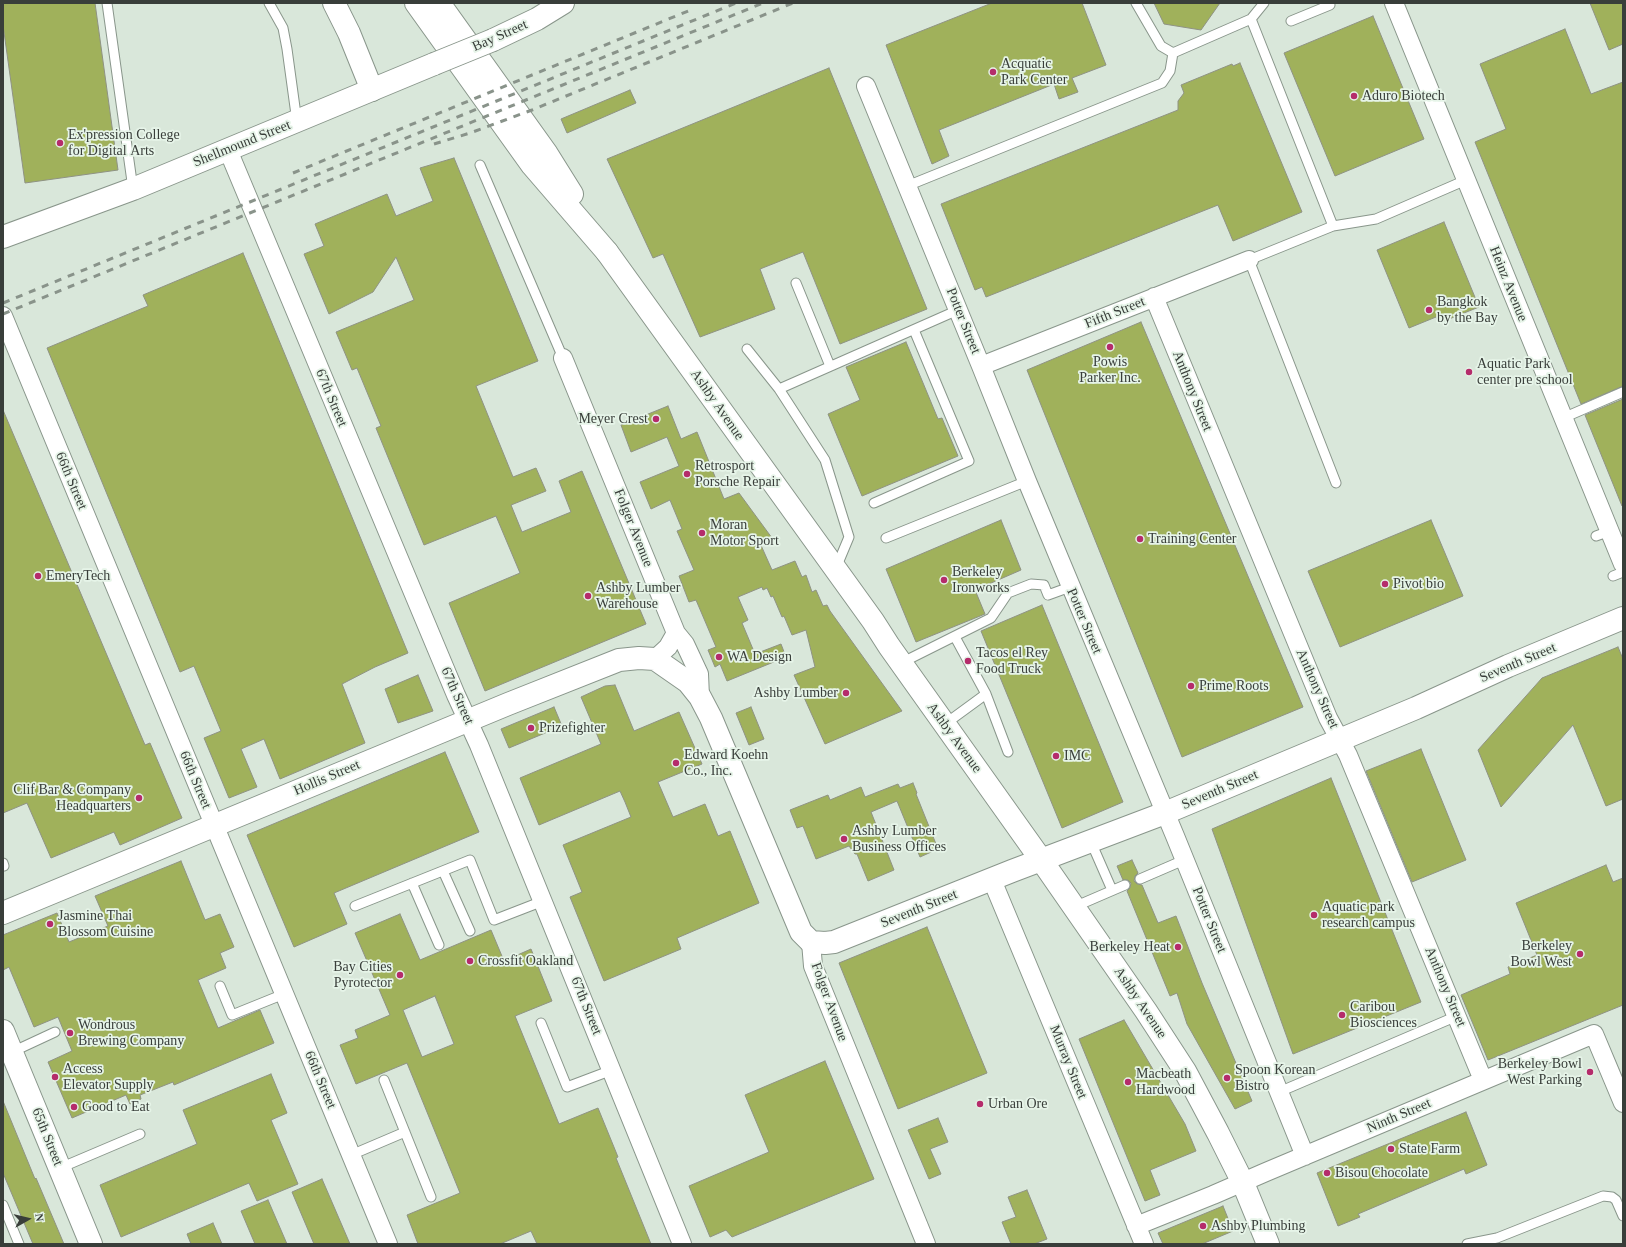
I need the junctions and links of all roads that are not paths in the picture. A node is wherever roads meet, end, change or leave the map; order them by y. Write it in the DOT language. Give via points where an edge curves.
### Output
graph roads {
  1 [pos="107,3"];
  2 [pos="269,3"];
  3 [pos="334,3"];
  4 [pos="416,3"];
  5 [pos="438,3"];
  6 [pos="563,3"];
  7 [pos="1136,3"];
  8 [pos="1264,3"];
  9 [pos="1329,3"];
  10 [pos="1394,3"];
  11 [pos="1250,19"];
  12 [pos="1291,21"];
  13 [pos="1173,53"];
  14 [pos="434,64"];
  15 [pos="866,86"];
  16 [pos="372,90"];
  17 [pos="296,122"];
  18 [pos="228,150"];
  19 [pos="480,165"];
  20 [pos="1466,180"];
  21 [pos="907,186"];
  22 [pos="132,189"];
  23 [pos="1333,226"];
  24 [pos="3,237"];
  25 [pos="607,252"];
  26 [pos="1249,260"];
  27 [pos="796,283"];
  28 [pos="1154,297"];
  29 [pos="958,310"];
  30 [pos="3,316"];
  31 [pos="914,330"];
  32 [pos="747,349"];
  33 [pos="563,358"];
  34 [pos="830,366"];
  35 [pos="981,366"];
  36 [pos="779,389"];
  37 [pos="1623,392"];
  38 [pos="1563,418"];
  39 [pos="1026,481"];
  40 [pos="1336,483"];
  41 [pos="874,503"];
  42 [pos="886,538"];
  43 [pos="835,569"];
  44 [pos="1618,570"];
  45 [pos="1623,572"];
  46 [pos="1070,587"];
  47 [pos="1623,618"];
  48 [pos="676,633"];
  49 [pos="955,637"];
  50 [pos="655,659"];
  51 [pos="901,663"];
  52 [pos="986,694"];
  53 [pos="700,697"];
  54 [pos="468,720"];
  55 [pos="945,725"];
  56 [pos="1339,740"];
  57 [pos="1008,752"];
  58 [pos="1165,814"];
  59 [pos="214,825"];
  60 [pos="1091,842"];
  61 [pos="1184,860"];
  62 [pos="1042,861"];
  63 [pos="3,863"];
  64 [pos="3,866"];
  65 [pos="443,871"];
  66 [pos="1140,879"];
  67 [pos="992,880"];
  68 [pos="412,883"];
  69 [pos="1125,885"];
  70 [pos="1112,890"];
  71 [pos="543,900"];
  72 [pos="356,906"];
  73 [pos="1074,907"];
  74 [pos="3,912"];
  75 [pos="470,931"];
  76 [pos="811,942"];
  77 [pos="439,945"];
  78 [pos="220,986"];
  79 [pos="284,994"];
  80 [pos="1457,1016"];
  81 [pos="541,1023"];
  82 [pos="3,1031"];
  83 [pos="55,1032"];
  84 [pos="12,1052"];
  85 [pos="612,1070"];
  86 [pos="384,1080"];
  87 [pos="1483,1080"];
  88 [pos="1279,1092"];
  89 [pos="1623,1103"];
  90 [pos="405,1132"];
  91 [pos="140,1134"];
  92 [pos="351,1155"];
  93 [pos="1305,1156"];
  94 [pos="60,1168"];
  95 [pos="1243,1183"];
  96 [pos="432,1197"];
  97 [pos="3,1205"];
  98 [pos="1623,1216"];
  99 [pos="1136,1226"];
  100 [pos="20,1244"];
  101 [pos="91,1244"];
  102 [pos="388,1244"];
  103 [pos="682,1244"];
  104 [pos="926,1244"];
  105 [pos="1144,1244"];
  106 [pos="1268,1244"];
  107 [pos="1467,1244"];
  1 -- 22 [label="lane"];
  2 -- 17 [label="lane" via="282,28 287,49"];
  3 -- 16 [label="main road"];
  4 -- 25 [label="main road" via="532,165"];
  5 -- 25 [label="main road" via="547,154"];
  6 -- 14 [label="main road, Bay Street, bridge" via="493,40"];
  7 -- 13 [label="lane" via="1161,46"];
  8 -- 11 [label="lane"];
  9 -- 12 [label="lane" via="1330,5"];
  10 -- 20 [label="street, Heinz Avenue"];
  11 -- 13 [label="lane"];
  11 -- 23 [label="lane"];
  13 -- 21 [label="lane" via="1170,71 1162,83"];
  14 -- 16 [label="main road, Shellmound Street"];
  15 -- 21 [label="street, Potter Street"];
  16 -- 17 [label="main road, Shellmound Street"];
  17 -- 18 [label="main road, Shellmound Street"];
  18 -- 22 [label="main road, Shellmound Street"];
  18 -- 54 [label="street, 67th Street"];
  19 -- 33 [label="lane"];
  20 -- 23 [label="lane" via="1376,220"];
  20 -- 38 [label="street, Heinz Avenue"];
  21 -- 29 [label="street, Potter Street"];
  22 -- 24 [label="main road, Shellmound Street"];
  23 -- 26 [label="lane"];
  25 -- 43 [label="main road, Ashby Avenue"];
  26 -- 28 [label="street, Fifth Street"];
  26 -- 40 [label="lane"];
  27 -- 34 [label="lane"];
  28 -- 35 [label="street, Fifth Street"];
  28 -- 56 [label="street, Anthony Street"];
  29 -- 31 [label="lane"];
  29 -- 35 [label="street, Potter Street"];
  30 -- 59 [label="street, 66th Street"];
  31 -- 34 [label="lane"];
  31 -- 41 [label="lane" via="969,461"];
  32 -- 36 [label="lane"];
  33 -- 48 [label="street, Folger Avenue"];
  34 -- 36 [label="lane"];
  35 -- 39 [label="street, Potter Street"];
  36 -- 43 [label="lane" via="826,460 829,469 849,537"];
  37 -- 38 [label="lane"];
  38 -- 44 [label="street, Heinz Avenue"];
  39 -- 42 [label="lane"];
  39 -- 46 [label="street, Potter Street"];
  43 -- 51 [label="main road, Ashby Avenue"];
  44 -- 45 [label="lane"];
  46 -- 49 [label="lane" via="1048,595 1044,585 1030,584 1008,593 991,618"];
  46 -- 58 [label="street, Potter Street"];
  47 -- 56 [label="main road, Seventh Street"];
  48 -- 50 [label="street" via="668,647"];
  48 -- 53 [label="street, Folger Avenue" via="685,644 699,674"];
  49 -- 51 [label="lane"];
  49 -- 52 [label="lane"];
  50 -- 53 [label="main road, Folger Avenue" via="688,682"];
  50 -- 54 [label="main road, Hollis Street" via="619,660"];
  51 -- 55 [label="main road, Ashby Avenue"];
  52 -- 55 [label="lane"];
  52 -- 57 [label="lane"];
  53 -- 76 [label="main road, Folger Avenue" via="797,926"];
  54 -- 59 [label="main road, Hollis Street"];
  54 -- 71 [label="street, 67th Street"];
  55 -- 62 [label="main road, Ashby Avenue"];
  56 -- 58 [label="main road, Seventh Street"];
  56 -- 80 [label="street, Anthony Street" via="1348,755"];
  58 -- 60 [label="main road, Seventh Street"];
  58 -- 61 [label="street, Potter Street"];
  59 -- 74 [label="main road, Hollis Street"];
  59 -- 79 [label="street, 66th Street"];
  60 -- 62 [label="main road, Seventh Street"];
  60 -- 70 [label="lane"];
  61 -- 66 [label="lane"];
  61 -- 88 [label="street, Potter Street"];
  62 -- 67 [label="main road, Seventh Street"];
  62 -- 73 [label="main road, Ashby Avenue"];
  63 -- 64 [label="lane"];
  65 -- 68 [label="lane"];
  65 -- 71 [label="lane" via="470,860 494,920"];
  65 -- 75 [label="lane"];
  67 -- 76 [label="main road, Seventh Street" via="844,938 824,943"];
  67 -- 99 [label="street, Murray Street"];
  68 -- 72 [label="lane"];
  68 -- 77 [label="lane"];
  69 -- 70 [label="lane"];
  70 -- 73 [label="lane"];
  71 -- 85 [label="street, 67th Street"];
  73 -- 95 [label="main road, Ashby Avenue" via="1185,1071"];
  76 -- 104 [label="street, Folger Avenue" via="813,966"];
  78 -- 79 [label="lane" via="232,1015"];
  79 -- 92 [label="street, 66th Street"];
  80 -- 87 [label="street, Anthony Street"];
  80 -- 88 [label="lane"];
  81 -- 85 [label="lane" via="567,1087"];
  82 -- 84 [label="main road, 65th Street"];
  83 -- 84 [label="lane"];
  84 -- 94 [label="main road, 65th Street"];
  85 -- 103 [label="street, 67th Street"];
  86 -- 90 [label="lane"];
  87 -- 89 [label="street, Ninth Street" via="1594,1034"];
  87 -- 93 [label="street, Ninth Street"];
  88 -- 93 [label="street, Potter Street"];
  90 -- 92 [label="lane"];
  90 -- 96 [label="lane"];
  91 -- 94 [label="lane"];
  92 -- 102 [label="street, 66th Street"];
  93 -- 95 [label="street, Ninth Street"];
  94 -- 101 [label="main road, 65th Street"];
  95 -- 99 [label="street, Ninth Street"];
  95 -- 106 [label="main road, Ashby Avenue"];
  97 -- 100 [label="lane"];
  98 -- 107 [label="lane" via="1616,1200 1603,1196 1497,1238"];
  99 -- 105 [label="street, Murray Street"];
}
